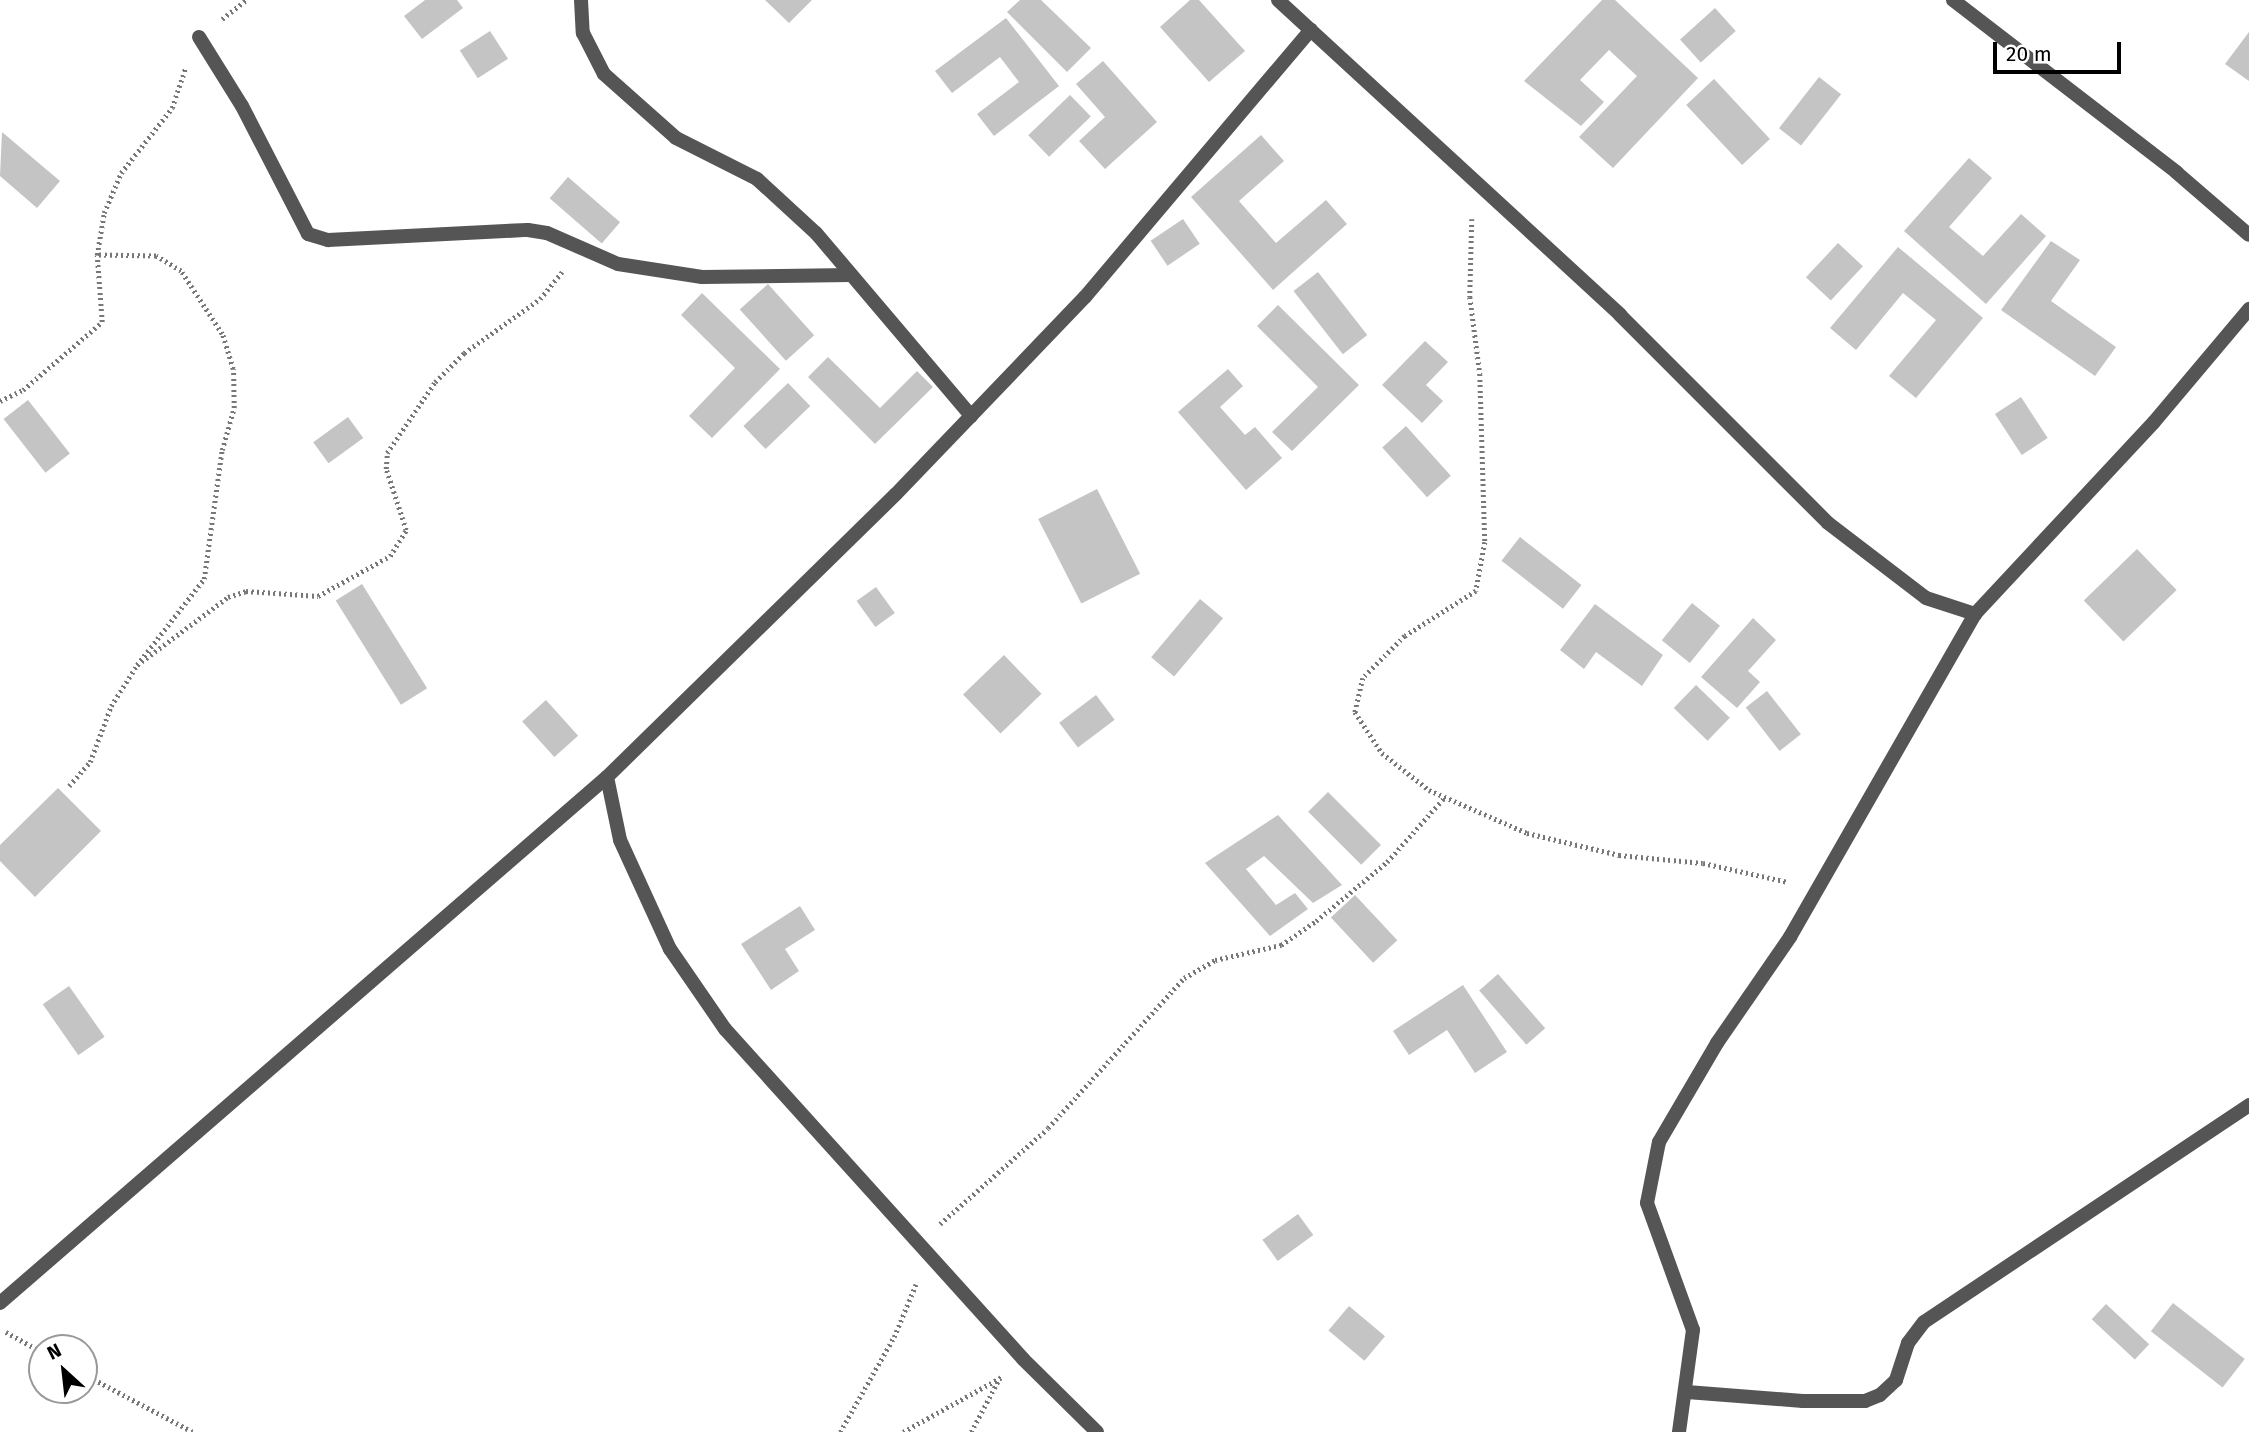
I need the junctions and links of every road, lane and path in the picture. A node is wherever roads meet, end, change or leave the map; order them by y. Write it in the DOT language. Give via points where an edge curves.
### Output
graph roads {
  1 [pos="246,0"];
  2 [pos="581,0"];
  3 [pos="1278,0"];
  4 [pos="1953,0"];
  5 [pos="1311,30"];
  6 [pos="199,37"];
  7 [pos="1477,183"];
  8 [pos="2249,235"];
  9 [pos="569,245"];
  10 [pos="97,255"];
  11 [pos="851,275"];
  12 [pos="2249,309"];
  13 [pos="0,401"];
  14 [pos="971,416"];
  15 [pos="1975,614"];
  16 [pos="137,665"];
  17 [pos="607,777"];
  18 [pos="69,786"];
  19 [pos="1445,797"];
  20 [pos="1817,888"];
  21 [pos="2249,1105"];
  22 [pos="922,1247"];
  23 [pos="0,1303"];
  24 [pos="0,1329"];
  25 [pos="28,1344"];
  26 [pos="1027,1363"];
  27 [pos="999,1379"];
  28 [pos="98,1381"];
  29 [pos="1687,1392"];
  30 [pos="193,1432"];
  31 [pos="840,1432"];
  32 [pos="903,1432"];
  33 [pos="971,1432"];
  34 [pos="1097,1432"];
  35 [pos="1679,1432"];
  1 -- 6 [label="path"];
  2 -- 11 [label="street" via="583,33 604,74 631,103 676,138 757,179 817,233"];
  3 -- 5 [label="street"];
  4 -- 8 [label="street" via="2176,172"];
  5 -- 7 [label="street"];
  5 -- 14 [label="street" via="1085,297"];
  6 -- 9 [label="street" via="242,106 307,234 328,240 528,230 547,233"];
  6 -- 10 [label="path" via="172,108 121,173 104,213"];
  7 -- 15 [label="street" via="1629,325 1828,523 1926,598"];
  7 -- 19 [label="path" via="1470,297 1480,374 1485,542 1475,591 1405,636 1363,678 1355,712 1382,752"];
  9 -- 11 [label="street" via="618,264 702,277"];
  9 -- 16 [label="path" via="566,262 551,289 464,353 435,382 387,453 386,469 406,530 403,542 390,556 318,596 246,591 228,597"];
  10 -- 13 [label="path" via="102,322 88,339 23,390"];
  10 -- 16 [label="path" via="156,257 181,271 222,334 233,369 234,408 222,450 204,579"];
  11 -- 14 [label="street"];
  12 -- 15 [label="street" via="2154,422"];
  14 -- 17 [label="street"];
  15 -- 20 [label="street"];
  16 -- 18 [label="path" via="111,706 90,762"];
  17 -- 22 [label="street" via="620,839 670,949 725,1029"];
  17 -- 23 [label="street"];
  19 -- 20 [label="path" via="1527,833 1619,855 1703,863"];
  19 -- 22 [label="path" via="1387,862 1308,927 1281,945 1214,960 1184,978 1048,1128"];
  20 -- 29 [label="street" via="1659,1142 1647,1203 1693,1330"];
  21 -- 29 [label="street" via="1924,1322 1909,1343 1896,1380 1880,1395 1866,1401 1803,1401"];
  22 -- 26 [label="street"];
  22 -- 31 [label="path" via="894,1337"];
  24 -- 25 [label="path"];
  26 -- 27 [label="path"];
  26 -- 34 [label="street"];
  27 -- 32 [label="path"];
  27 -- 33 [label="path"];
  28 -- 30 [label="path"];
  29 -- 35 [label="street"];
}
